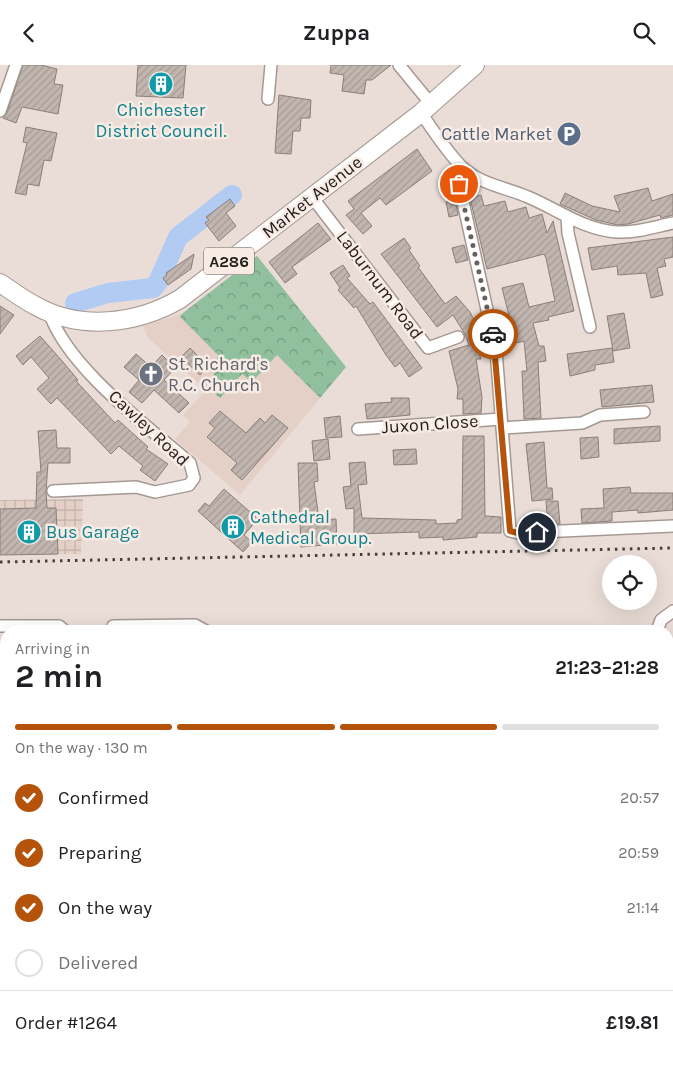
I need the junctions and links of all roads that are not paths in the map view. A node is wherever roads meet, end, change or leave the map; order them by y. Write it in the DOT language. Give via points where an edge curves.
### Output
graph roads {
  1 [pos="16,65"];
  2 [pos="271,65"];
  3 [pos="400,65"];
  4 [pos="475,65"];
  5 [pos="268,99"];
  6 [pos="426,108"];
  7 [pos="0,111"];
  8 [pos="460,165"];
  9 [pos="312,197"];
  10 [pos="568,217"];
  11 [pos="673,223"];
  12 [pos="0,283"];
  13 [pos="49,312"];
  14 [pos="590,327"];
  15 [pos="458,337"];
  16 [pos="644,412"];
  17 [pos="502,424"];
  18 [pos="358,429"];
  19 [pos="53,491"];
  20 [pos="673,526"];
  21 [pos="673,611"];
  22 [pos="659,625"];
  1 -- 7 [label="street"];
  2 -- 5 [label="street"];
  3 -- 6 [label="street"];
  4 -- 6 [label="main road, A286"];
  6 -- 8 [label="street"];
  6 -- 9 [label="main road, Market Avenue / A286"];
  8 -- 10 [label="street" via="487,183 528,197"];
  8 -- 17 [label="street" via="459,184 496,350"];
  9 -- 13 [label="main road, Market Avenue / A286" via="164,309 136,318 106,322 78,320"];
  9 -- 15 [label="street, Laburnum Road" via="428,348"];
  10 -- 11 [label="street" via="615,232"];
  10 -- 14 [label="street" via="568,233"];
  12 -- 13 [label="main road, Market Avenue / A286"];
  13 -- 19 [label="street, Cawley Road" via="53,326 81,366 190,463 194,478 189,485 161,491 136,487"];
  16 -- 17 [label="street, Juxon Close" via="600,415 582,423"];
  17 -- 18 [label="street, Juxon Close"];
  17 -- 20 [label="street" via="510,531"];
  21 -- 22 [label="street"];
}
